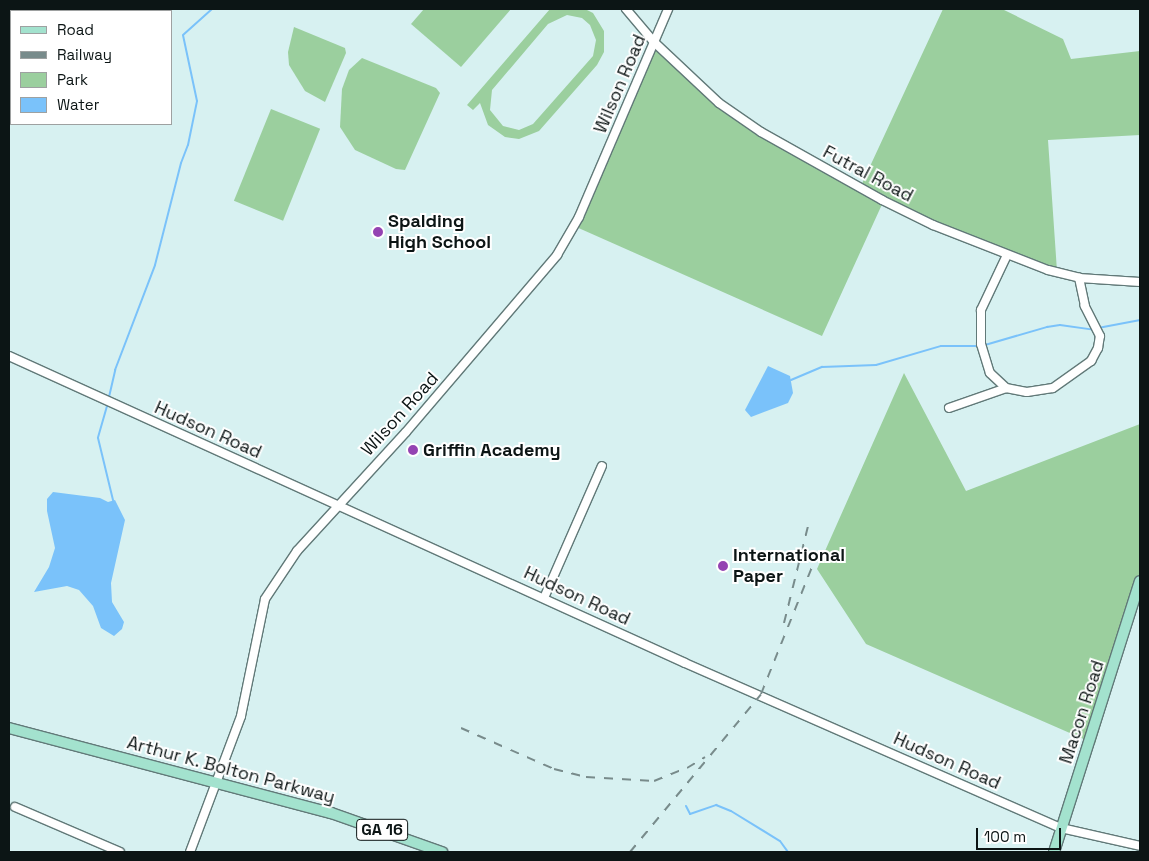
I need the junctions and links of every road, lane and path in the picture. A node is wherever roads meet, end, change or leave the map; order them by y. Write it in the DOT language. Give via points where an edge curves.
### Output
graph roads {
  1 [pos="626,9"];
  2 [pos="668,9"];
  3 [pos="654,42"];
  4 [pos="1007,255"];
  5 [pos="1079,278"];
  6 [pos="1140,282"];
  7 [pos="9,356"];
  8 [pos="1006,388"];
  9 [pos="949,408"];
  10 [pos="602,466"];
  11 [pos="338,504"];
  12 [pos="1140,581"];
  13 [pos="544,598"];
  14 [pos="9,728"];
  15 [pos="217,784"];
  16 [pos="15,807"];
  17 [pos="1061,828"];
  18 [pos="1140,846"];
  19 [pos="120,852"];
  20 [pos="190,852"];
  21 [pos="442,852"];
  22 [pos="1054,852"];
  1 -- 3 [label="street, Futral Road"];
  2 -- 3 [label="street, Wilson Road"];
  3 -- 4 [label="street, Futral Road" via="704,92 762,132 891,205"];
  3 -- 11 [label="street, Wilson Road" via="579,217 557,255 406,432"];
  4 -- 5 [label="street, Futral Road"];
  4 -- 8 [label="street" via="981,310 981,344 990,373"];
  5 -- 6 [label="street, Futral Road"];
  5 -- 8 [label="street" via="1085,306 1100,336 1091,361 1053,388 1027,392"];
  7 -- 11 [label="street, Hudson Road"];
  8 -- 9 [label="street"];
  10 -- 13 [label="street"];
  11 -- 13 [label="street, Hudson Road"];
  11 -- 15 [label="street, Wilson Road" via="290,560 265,600 240,716"];
  12 -- 17 [label="main road, Macon Road"];
  13 -- 17 [label="street, Hudson Road"];
  14 -- 15 [label="main road, Arthur K. Bolton Parkway / GA 16"];
  15 -- 20 [label="street, Wilson Road"];
  15 -- 21 [label="main road, Arthur K. Bolton Parkway / GA 16" via="331,813"];
  16 -- 19 [label="street"];
  17 -- 18 [label="street, Hudson Road"];
  17 -- 22 [label="main road, Macon Road"];
}
